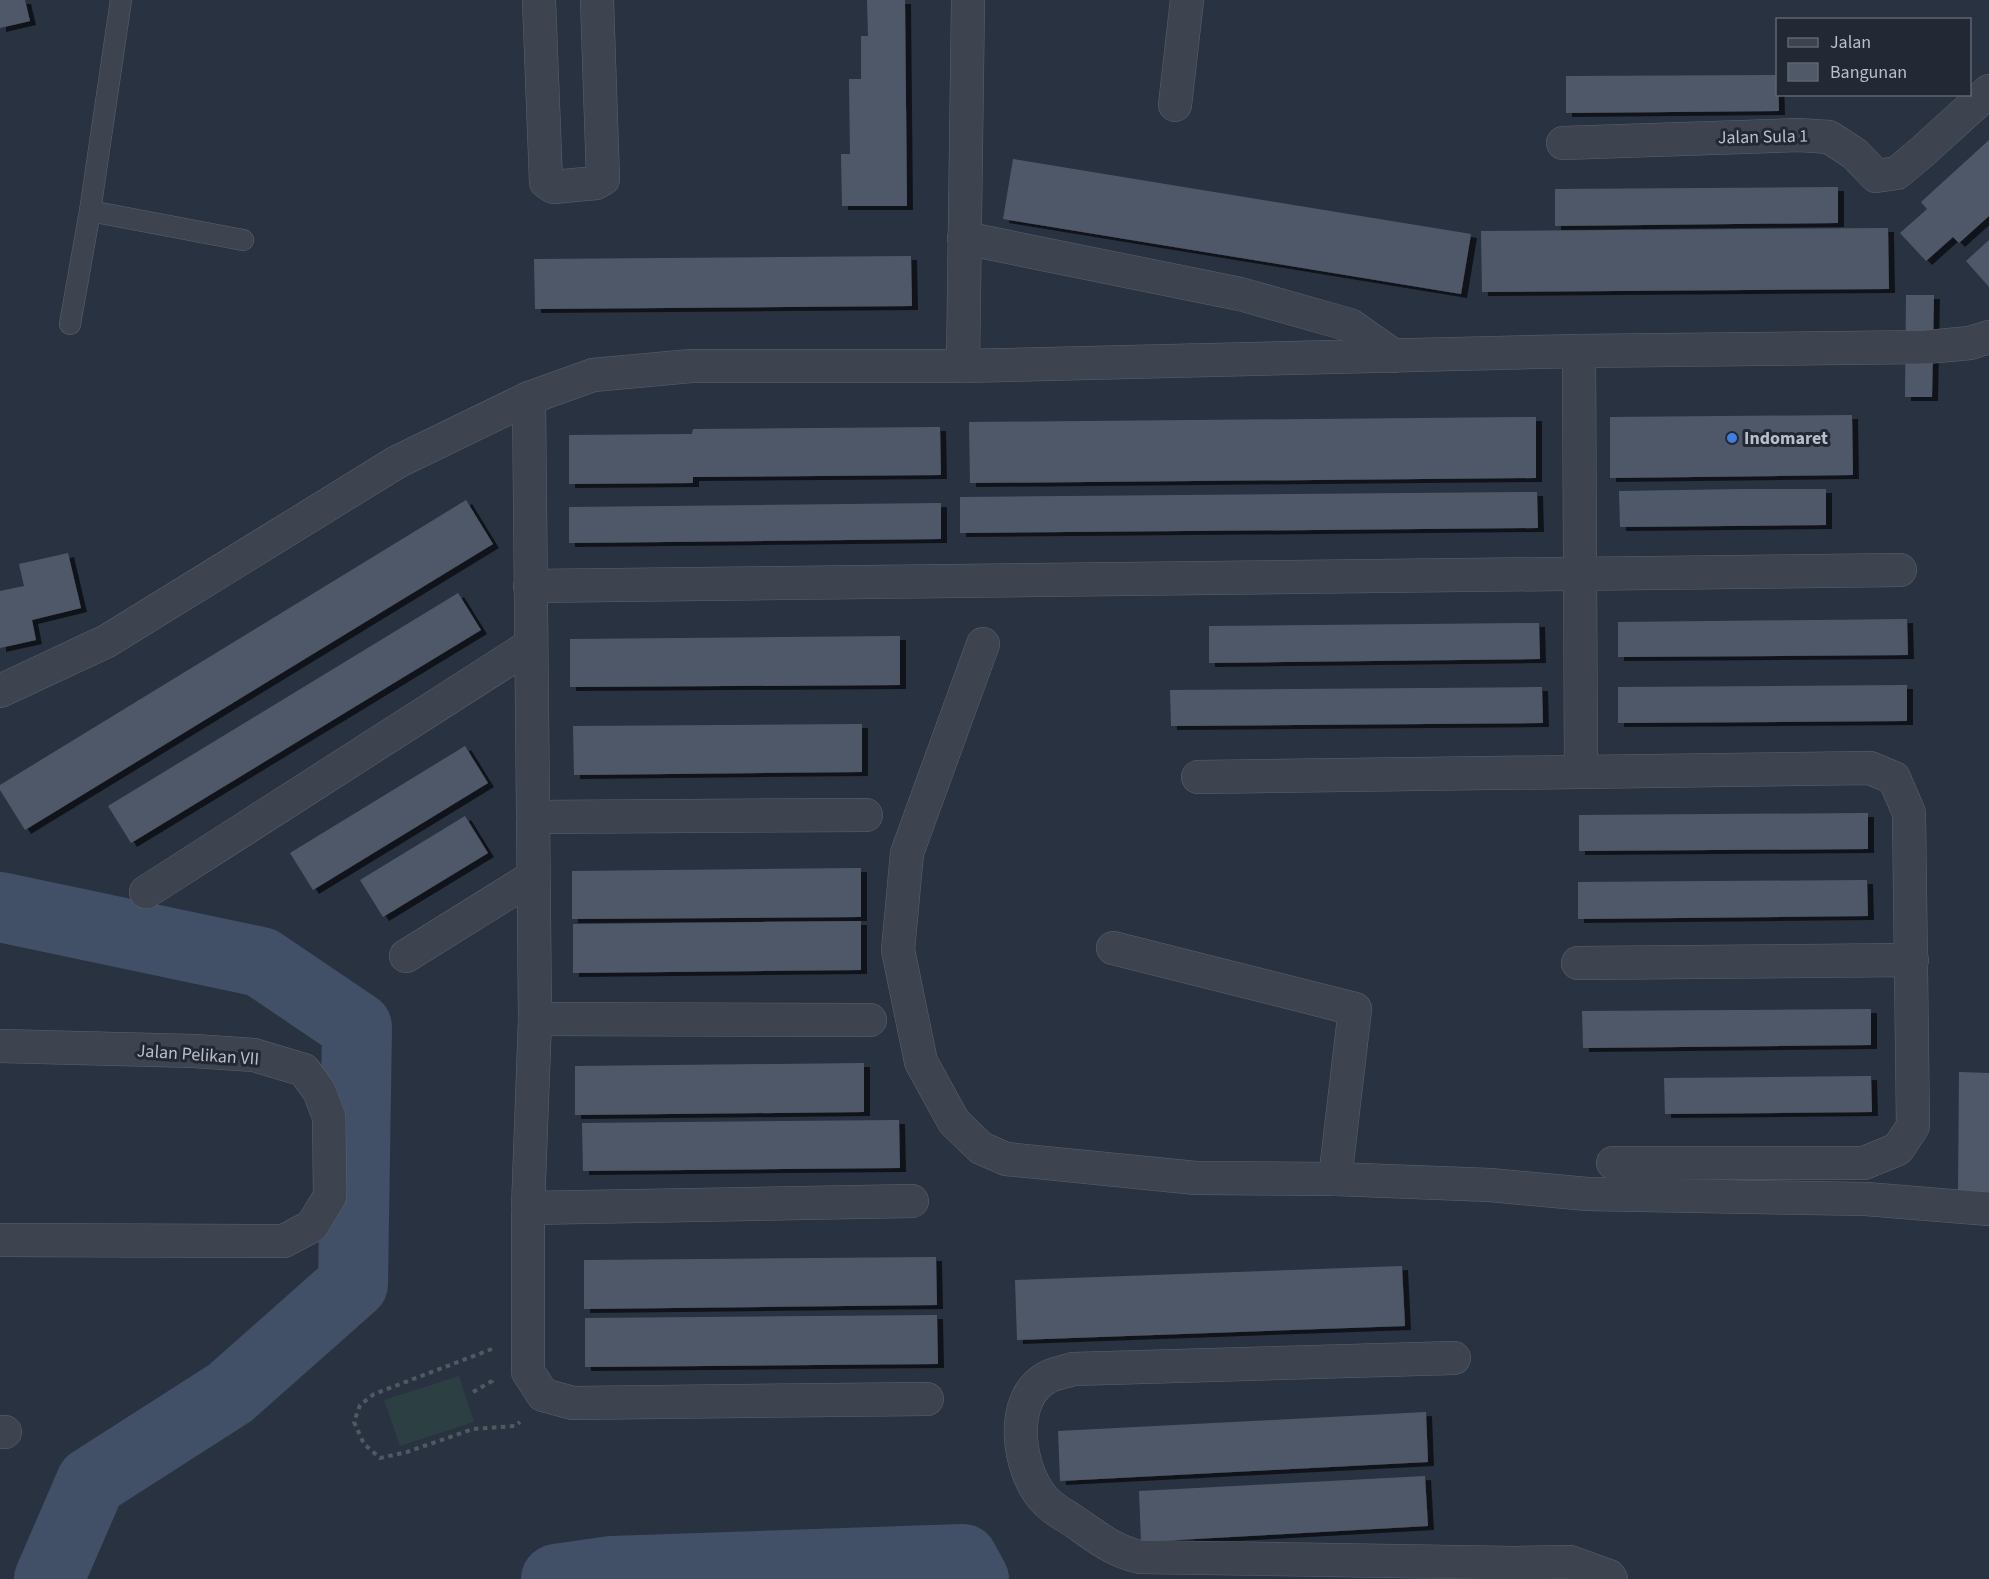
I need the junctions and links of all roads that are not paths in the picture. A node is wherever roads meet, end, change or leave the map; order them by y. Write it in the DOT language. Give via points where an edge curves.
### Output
graph roads {
  1 [pos="121,0"];
  2 [pos="539,0"];
  3 [pos="597,0"];
  4 [pos="968,0"];
  5 [pos="1187,0"];
  6 [pos="1989,91"];
  7 [pos="1175,105"];
  8 [pos="1563,143"];
  9 [pos="90,211"];
  10 [pos="964,238"];
  11 [pos="243,240"];
  12 [pos="70,324"];
  13 [pos="1989,337"];
  14 [pos="1579,351"];
  15 [pos="1394,356"];
  16 [pos="963,366"];
  17 [pos="528,398"];
  18 [pos="1900,570"];
  19 [pos="1581,573"];
  20 [pos="530,586"];
  21 [pos="983,644"];
  22 [pos="531,645"];
  23 [pos="0,691"];
  24 [pos="1581,771"];
  25 [pos="1198,777"];
  26 [pos="866,815"];
  27 [pos="533,817"];
  28 [pos="533,877"];
  29 [pos="146,892"];
  30 [pos="1113,948"];
  31 [pos="406,956"];
  32 [pos="1911,960"];
  33 [pos="1578,963"];
  34 [pos="535,1019"];
  35 [pos="870,1020"];
  36 [pos="0,1046"];
  37 [pos="1613,1163"];
  38 [pos="1335,1179"];
  39 [pos="912,1201"];
  40 [pos="528,1208"];
  41 [pos="1989,1209"];
  42 [pos="0,1240"];
  43 [pos="1454,1358"];
  44 [pos="927,1399"];
  45 [pos="1611,1579"];
  1 -- 9 [label="lane"];
  2 -- 3 [label="street" via="546,182 553,187 603,179"];
  4 -- 10 [label="street"];
  5 -- 7 [label="street"];
  6 -- 8 [label="street, Jalan Sula 1" via="1896,173 1876,176 1855,154 1828,138 1798,135"];
  9 -- 11 [label="lane"];
  9 -- 12 [label="lane"];
  10 -- 15 [label="street" via="1240,294 1350,325"];
  10 -- 16 [label="street"];
  13 -- 14 [label="street" via="1927,348"];
  14 -- 15 [label="street"];
  14 -- 19 [label="street"];
  15 -- 16 [label="street"];
  16 -- 17 [label="street" via="691,366 593,375"];
  17 -- 20 [label="street"];
  17 -- 23 [label="street" via="397,462 107,641"];
  18 -- 19 [label="street"];
  19 -- 20 [label="street"];
  19 -- 24 [label="street"];
  20 -- 22 [label="street"];
  21 -- 38 [label="street" via="907,853 898,950 921,1062 954,1122 981,1148 1006,1159 1196,1178"];
  22 -- 27 [label="street"];
  22 -- 29 [label="street"];
  24 -- 25 [label="street"];
  24 -- 32 [label="street" via="1870,768 1894,778 1910,813"];
  26 -- 27 [label="street"];
  27 -- 28 [label="street"];
  28 -- 31 [label="street"];
  28 -- 34 [label="street"];
  30 -- 38 [label="street" via="1355,1009"];
  32 -- 33 [label="street"];
  32 -- 37 [label="street" via="1913,1125 1898,1149 1864,1162"];
  34 -- 35 [label="street"];
  34 -- 40 [label="street"];
  36 -- 42 [label="street, Jalan Pelikan VII" via="254,1055 304,1070 319,1091 329,1117 330,1196 312,1226 285,1241"];
  38 -- 41 [label="street" via="1490,1185 1587,1194 1866,1199"];
  39 -- 40 [label="street"];
  40 -- 44 [label="street" via="528,1372 543,1395 573,1403"];
  43 -- 45 [label="street" via="1073,1369 1046,1377 1030,1393 1020,1419 1022,1448 1032,1484 1054,1509 1102,1542 1140,1557 1570,1562"];
}
